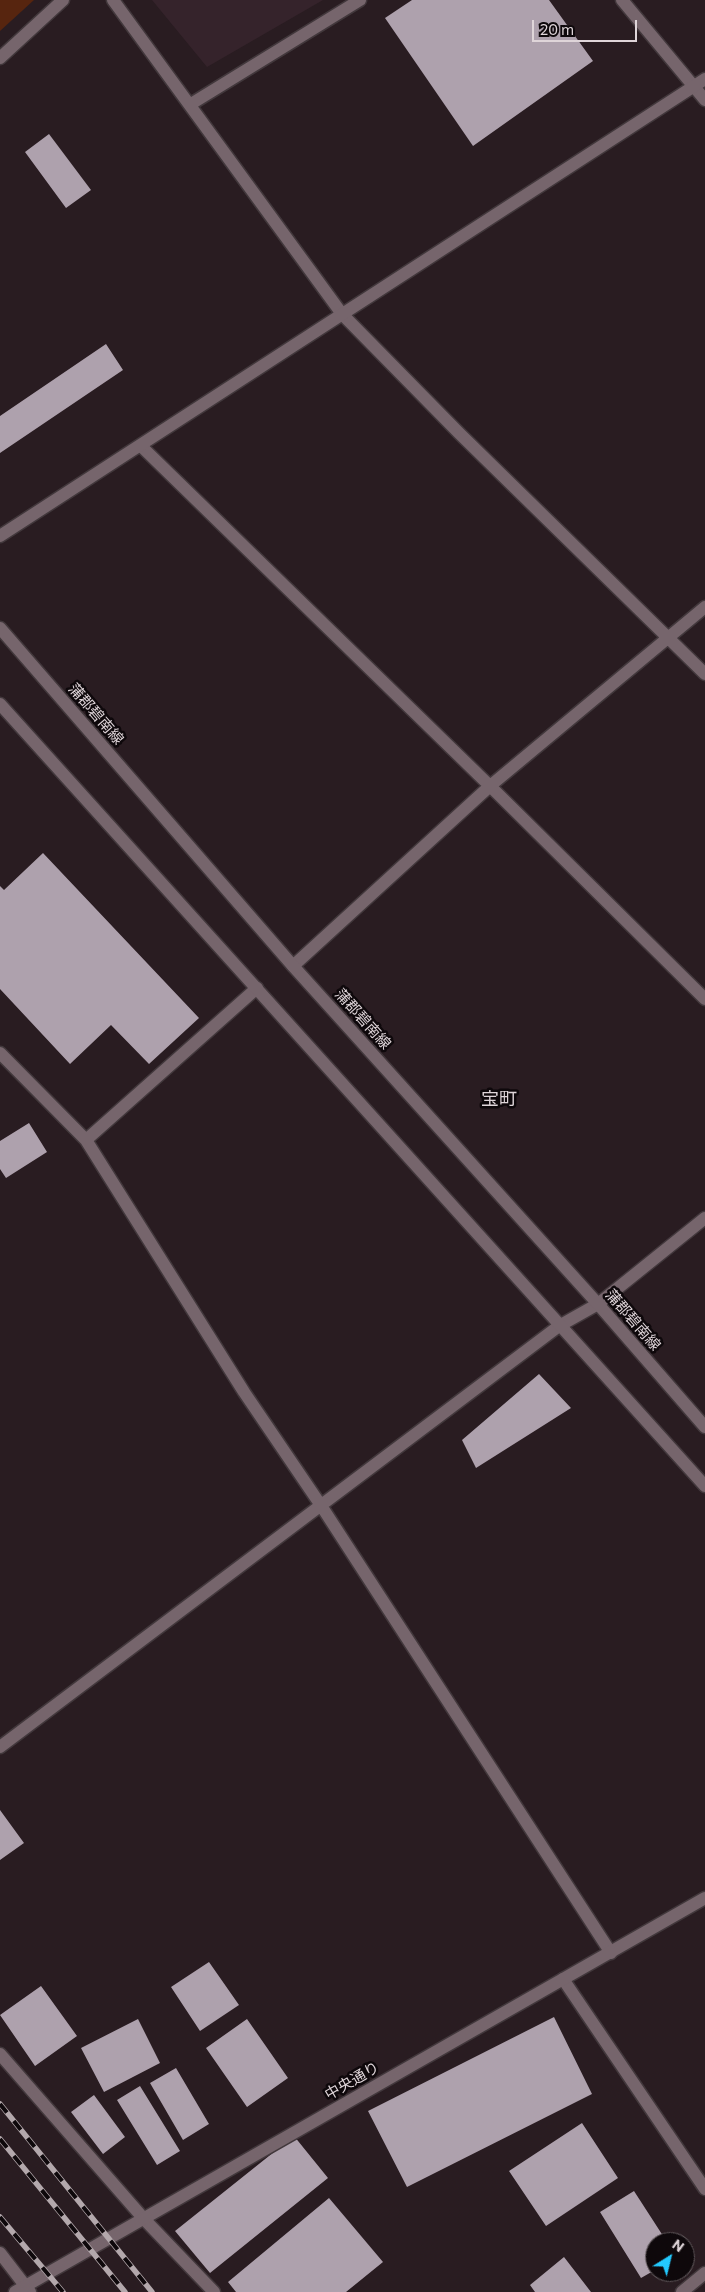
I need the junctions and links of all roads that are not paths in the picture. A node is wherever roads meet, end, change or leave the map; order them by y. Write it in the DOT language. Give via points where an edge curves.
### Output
graph roads {
  1 [pos="63,0"];
  2 [pos="113,0"];
  3 [pos="360,0"];
  4 [pos="622,0"];
  5 [pos="0,58"];
  6 [pos="700,82"];
  7 [pos="705,100"];
  8 [pos="191,104"];
  9 [pos="342,314"];
  10 [pos="141,446"];
  11 [pos="0,536"];
  12 [pos="705,607"];
  13 [pos="0,628"];
  14 [pos="669,638"];
  15 [pos="705,674"];
  16 [pos="0,704"];
  17 [pos="490,786"];
  18 [pos="293,966"];
  19 [pos="258,988"];
  20 [pos="705,999"];
  21 [pos="0,1054"];
  22 [pos="86,1140"];
  23 [pos="705,1218"];
  24 [pos="598,1304"];
  25 [pos="559,1326"];
  26 [pos="705,1428"];
  27 [pos="705,1486"];
  28 [pos="322,1507"];
  29 [pos="0,1747"];
  30 [pos="705,1898"];
  31 [pos="611,1953"];
  32 [pos="563,1979"];
  33 [pos="0,2054"];
  34 [pos="705,2189"];
  35 [pos="144,2219"];
  36 [pos="0,2253"];
  37 [pos="705,2273"];
  38 [pos="24,2290"];
  39 [pos="214,2292"];
  40 [pos="682,2292"];
  1 -- 5 [label="street"];
  2 -- 8 [label="street"];
  3 -- 8 [label="street"];
  4 -- 6 [label="street"];
  6 -- 7 [label="street"];
  6 -- 9 [label="street"];
  8 -- 9 [label="street"];
  9 -- 10 [label="street"];
  9 -- 14 [label="street"];
  10 -- 11 [label="street"];
  10 -- 17 [label="street"];
  12 -- 14 [label="street"];
  13 -- 18 [label="street, 蒲郡碧南線"];
  14 -- 15 [label="street"];
  14 -- 17 [label="street"];
  16 -- 19 [label="street"];
  17 -- 18 [label="street"];
  17 -- 20 [label="street"];
  18 -- 24 [label="street, 蒲郡碧南線"];
  19 -- 22 [label="street"];
  19 -- 25 [label="street"];
  21 -- 22 [label="street"];
  22 -- 28 [label="street" via="244,1392"];
  23 -- 24 [label="street"];
  24 -- 25 [label="street"];
  24 -- 26 [label="street, 蒲郡碧南線"];
  25 -- 27 [label="street"];
  25 -- 28 [label="street"];
  28 -- 29 [label="street"];
  28 -- 31 [label="street"];
  30 -- 31 [label="street, 中央通り"];
  31 -- 32 [label="street, 中央通り"];
  32 -- 34 [label="street"];
  32 -- 35 [label="street, 中央通り"];
  33 -- 35 [label="street"];
  35 -- 38 [label="street, 中央通り"];
  35 -- 39 [label="street"];
  36 -- 38 [label="street"];
  37 -- 40 [label="street"];
}
